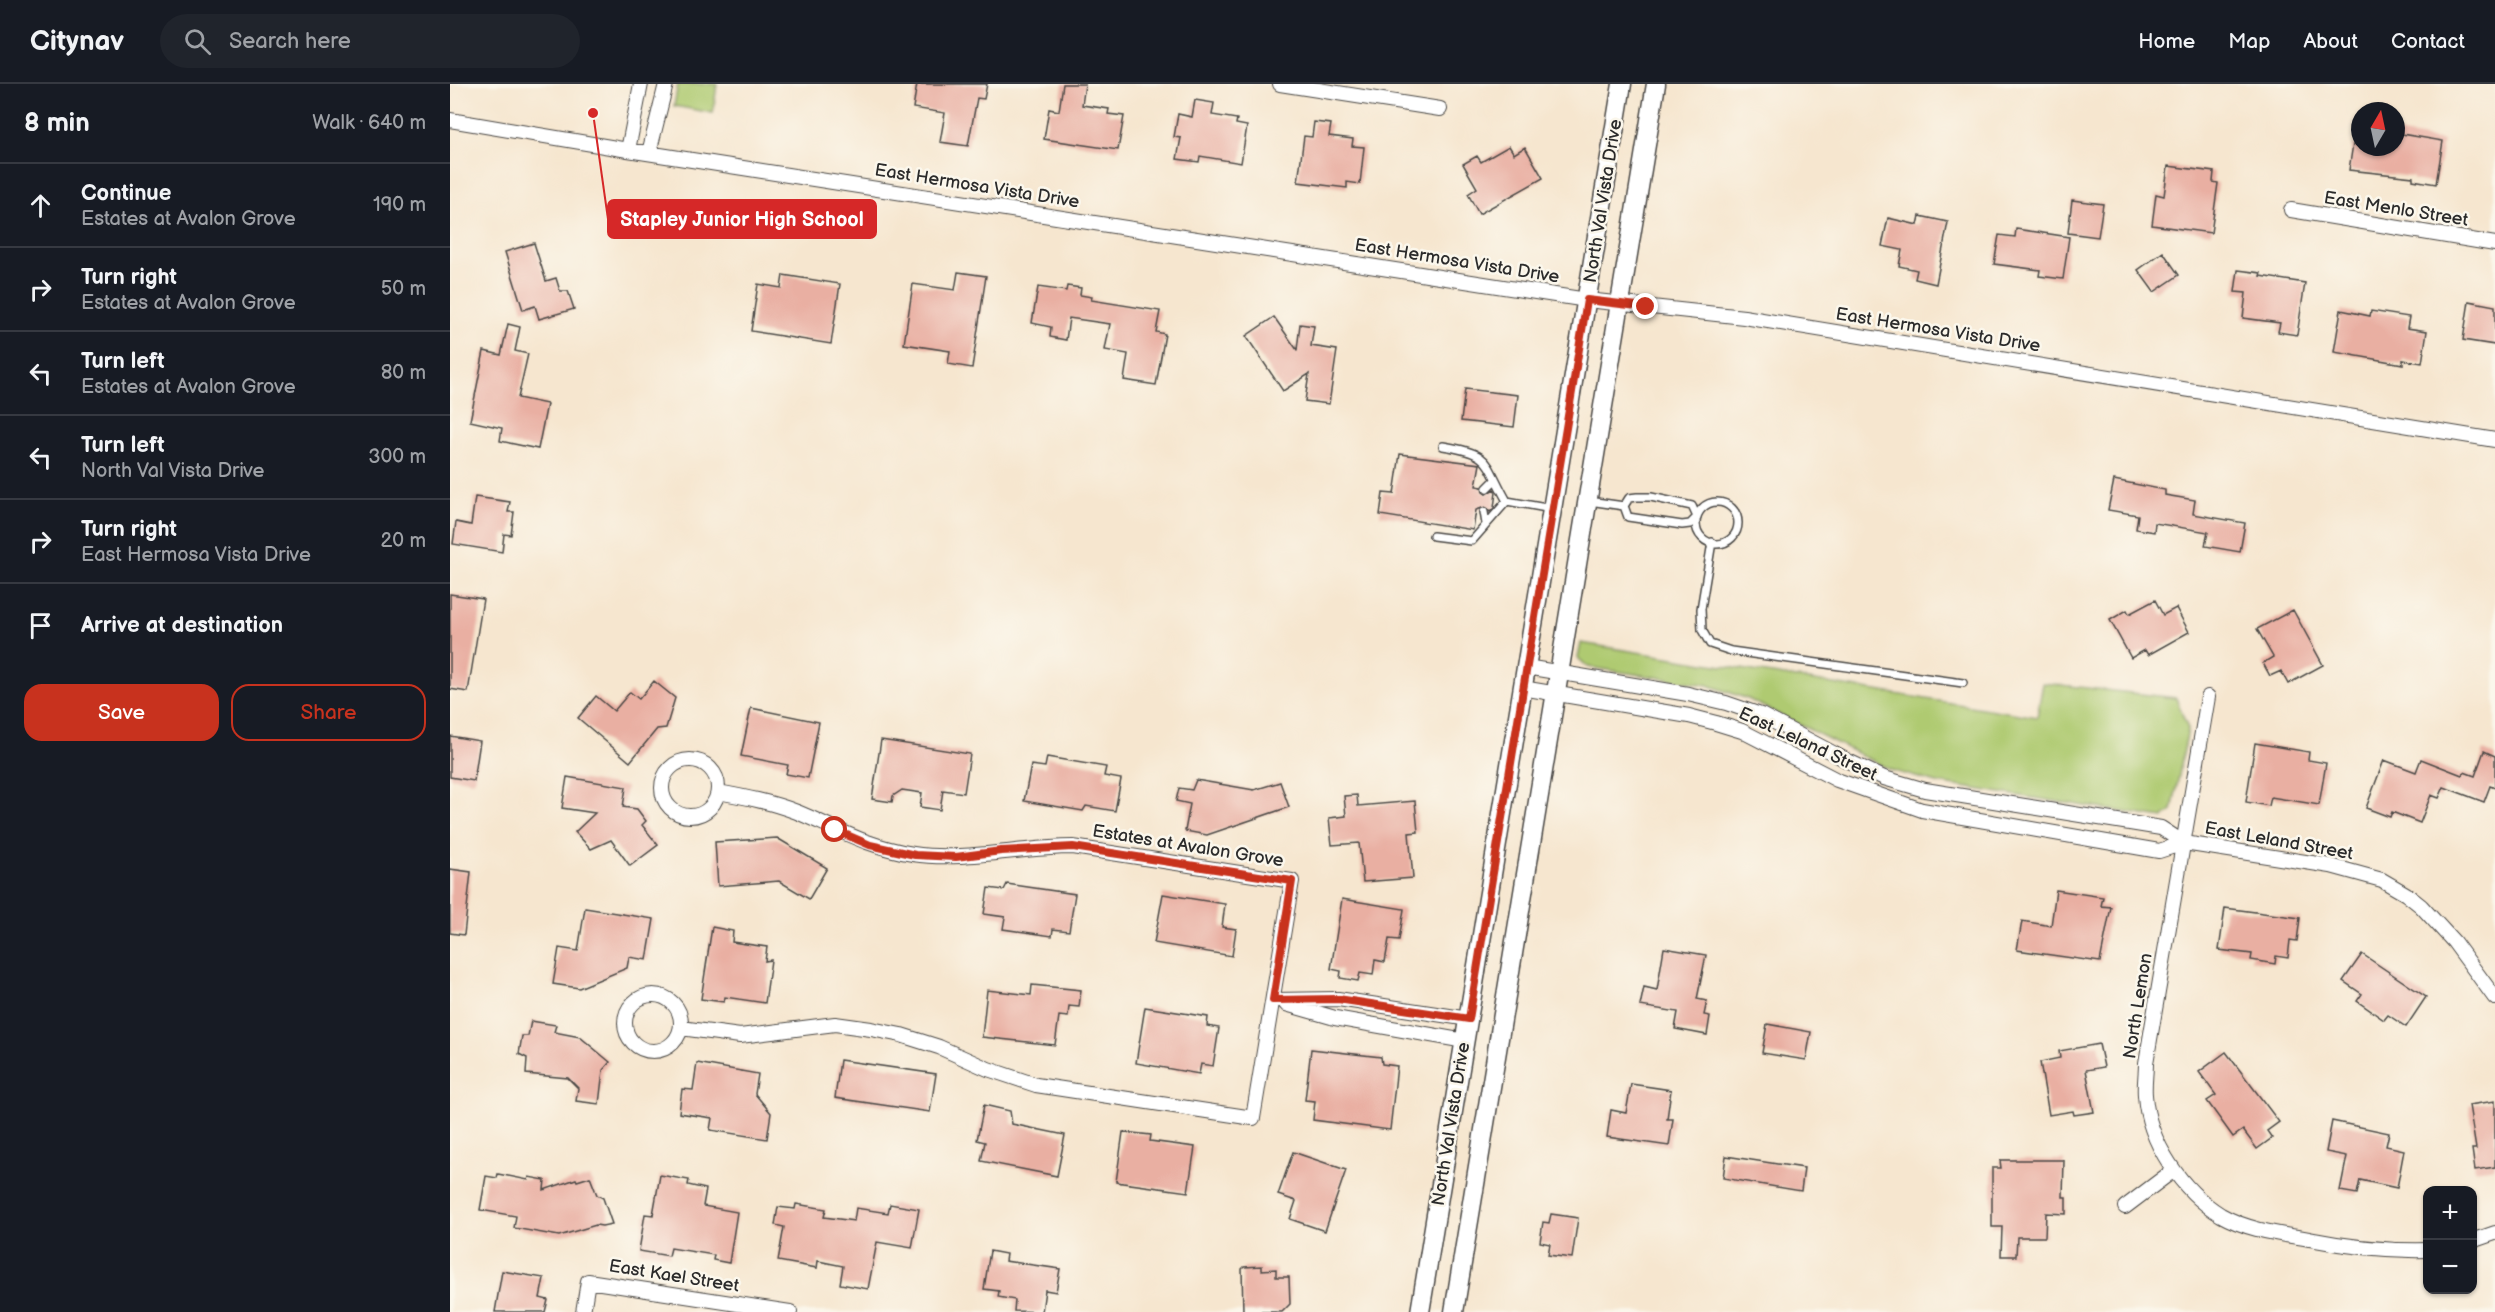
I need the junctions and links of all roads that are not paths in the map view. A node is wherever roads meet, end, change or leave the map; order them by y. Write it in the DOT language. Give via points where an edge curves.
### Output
graph roads {
  1 [pos="641,84"];
  2 [pos="666,84"];
  3 [pos="1280,84"];
  4 [pos="1622,84"];
  5 [pos="1656,84"];
  6 [pos="1440,109"];
  7 [pos="450,120"];
  8 [pos="628,150"];
  9 [pos="649,153"];
  10 [pos="2291,210"];
  11 [pos="2495,244"];
  12 [pos="1587,300"];
  13 [pos="1618,305"];
  14 [pos="2495,440"];
  15 [pos="1443,446"];
  16 [pos="1495,480"];
  17 [pos="1487,488"];
  18 [pos="1586,500"];
  19 [pos="1507,501"];
  20 [pos="1624,506"];
  21 [pos="1552,508"];
  22 [pos="1484,512"];
  23 [pos="1698,517"];
  24 [pos="1486,524"];
  25 [pos="1433,536"];
  26 [pos="1712,542"];
  27 [pos="1526,667"];
  28 [pos="1558,672"];
  29 [pos="1963,683"];
  30 [pos="1522,688"];
  31 [pos="1555,693"];
  32 [pos="2208,697"];
  33 [pos="718,792"];
  34 [pos="2184,843"];
  35 [pos="2495,998"];
  36 [pos="1273,1000"];
  37 [pos="1404,1009"];
  38 [pos="1469,1019"];
  39 [pos="681,1028"];
  40 [pos="1402,1030"];
  41 [pos="1465,1041"];
  42 [pos="2174,1170"];
  43 [pos="2125,1207"];
  44 [pos="2495,1233"];
  45 [pos="2475,1240"];
  46 [pos="2423,1250"];
  47 [pos="583,1312"];
  48 [pos="790,1312"];
  49 [pos="1420,1312"];
  50 [pos="1454,1312"];
  1 -- 8 [label="street"];
  2 -- 9 [label="street"];
  3 -- 6 [label="street"];
  4 -- 12 [label="main road, North Val Vista Drive"];
  5 -- 13 [label="main road, North Val Vista Drive"];
  7 -- 8 [label="street, East Hermosa Vista Drive"];
  8 -- 9 [label="street, East Hermosa Vista Drive"];
  9 -- 12 [label="street, East Hermosa Vista Drive"];
  10 -- 11 [label="street, East Menlo Street"];
  12 -- 13 [label="street, East Hermosa Vista Drive"];
  12 -- 21 [label="main road, North Val Vista Drive"];
  13 -- 14 [label="street, East Hermosa Vista Drive" via="1744,317"];
  13 -- 18 [label="main road, North Val Vista Drive"];
  15 -- 16 [label="lane" via="1471,450 1486,460"];
  16 -- 17 [label="lane"];
  16 -- 19 [label="lane"];
  18 -- 20 [label="lane"];
  18 -- 28 [label="main road, North Val Vista Drive"];
  19 -- 21 [label="lane"];
  19 -- 24 [label="lane"];
  20 -- 23 [label="lane" via="1628,517 1682,525"];
  20 -- 23 [label="lane" via="1629,498 1651,497 1692,506"];
  21 -- 27 [label="main road, North Val Vista Drive"];
  22 -- 24 [label="lane"];
  23 -- 26 [label="lane" via="1699,533"];
  23 -- 26 [label="lane" via="1703,508 1716,502 1734,510 1738,523 1734,535 1723,542"];
  24 -- 25 [label="lane" via="1472,541"];
  26 -- 29 [label="lane" via="1701,609 1702,630 1710,644 1731,651"];
  27 -- 28 [label="street, East Leland Street"];
  27 -- 30 [label="main road, North Val Vista Drive"];
  28 -- 31 [label="main road, North Val Vista Drive"];
  28 -- 34 [label="street, East Leland Street" via="1726,703 1761,715 1884,778 1925,790 2161,828"];
  30 -- 31 [label="street, East Leland Street"];
  30 -- 38 [label="main road, North Val Vista Drive"];
  31 -- 34 [label="street, East Leland Street" via="1689,716 1742,731 1837,780 1922,810 2159,851"];
  31 -- 50 [label="main road, North Val Vista Drive"];
  32 -- 34 [label="street, North Lemon"];
  33 -- 33 [label="street" via="709,767 693,760 668,770 662,788 668,806 685,816 703,813"];
  33 -- 36 [label="street, Estates at Avalon Grove" via="761,800 870,845 915,855 956,857 1073,847 1292,881"];
  34 -- 35 [label="street, East Leland Street" via="2331,866 2382,880 2421,906 2454,942"];
  34 -- 42 [label="street, North Lemon" via="2146,1063 2145,1096 2151,1124"];
  36 -- 37 [label="street" via="1338,999"];
  36 -- 39 [label="street, Estates at Avalon Grove" via="1253,1118 1036,1085 939,1047 871,1029 835,1024 740,1036"];
  36 -- 40 [label="street" via="1335,1018"];
  37 -- 38 [label="street"];
  37 -- 40 [label="street"];
  38 -- 41 [label="main road, North Val Vista Drive"];
  39 -- 39 [label="street" via="672,1003 656,996 638,999 626,1014 631,1042 648,1051 666,1048"];
  40 -- 41 [label="street"];
  41 -- 49 [label="main road, North Val Vista Drive"];
  42 -- 43 [label="street"];
  42 -- 46 [label="street, North Lemon" via="2201,1200 2247,1226 2349,1247"];
  44 -- 45 [label="street"];
  47 -- 48 [label="street, East Kael Street" via="588,1281"];
}
